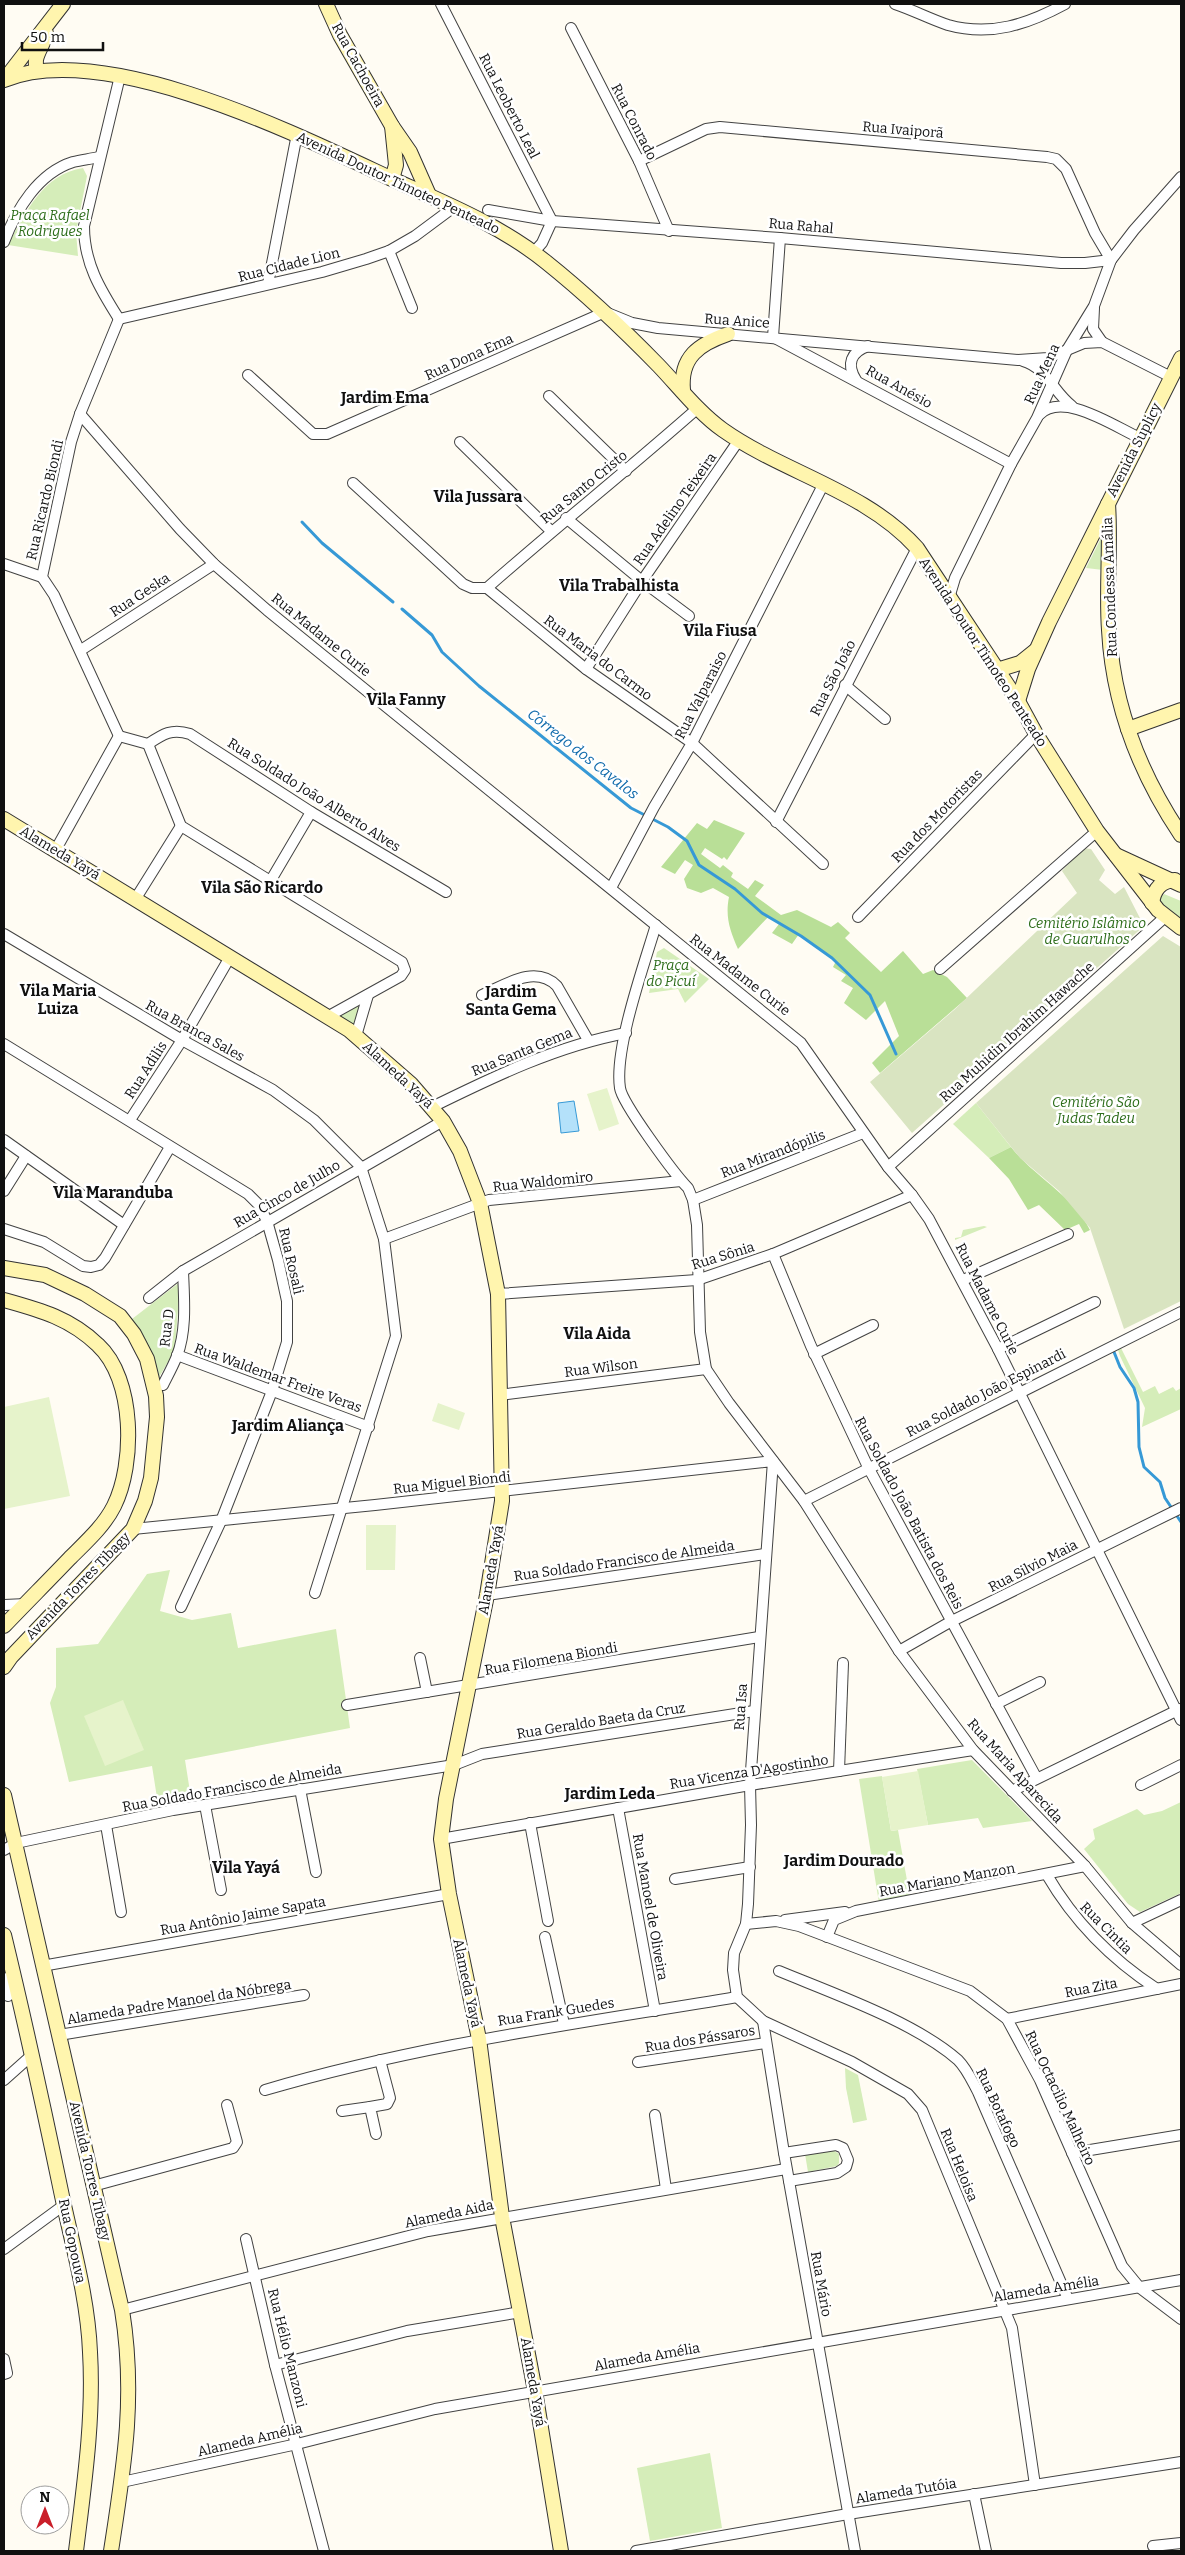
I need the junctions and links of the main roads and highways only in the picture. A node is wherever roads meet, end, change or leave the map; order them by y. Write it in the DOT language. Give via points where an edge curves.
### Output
graph roads {
  1 [pos="63,4"];
  2 [pos="326,4"];
  3 [pos="47,25"];
  4 [pos="39,71"];
  5 [pos="4,80"];
  6 [pos="392,126"];
  7 [pos="392,179"];
  8 [pos="429,195"];
  9 [pos="728,334"];
  10 [pos="1181,358"];
  11 [pos="682,390"];
  12 [pos="1108,503"];
  13 [pos="1036,651"];
  14 [pos="997,670"];
  15 [pos="1018,701"];
  16 [pos="1181,710"];
  17 [pos="1128,729"];
  18 [pos="4,819"];
  19 [pos="1181,835"];
  20 [pos="1114,854"];
  21 [pos="1178,882"];
  22 [pos="1152,903"];
  23 [pos="1181,928"];
  24 [pos="4,1268"];
  25 [pos="4,1300"];
  26 [pos="4,1626"];
  27 [pos="4,1667"];
  28 [pos="4,1795"];
  29 [pos="10,1846"];
  30 [pos="4,1935"];
  31 [pos="10,1997"];
  32 [pos="76,2551"];
  33 [pos="111,2551"];
  34 [pos="561,2551"];
  1 -- 3 [label="main road"];
  2 -- 6 [label="main road, Rua Cachoeira"];
  3 -- 4 [label="main road" via="35,62"];
  3 -- 5 [label="main road"];
  4 -- 5 [label="main road, Avenida Doutor Timoteo Penteado"];
  4 -- 7 [label="main road, Avenida Doutor Timoteo Penteado" via="72,70 120,76 206,100 297,134"];
  6 -- 7 [label="main road, Rua Cachoeira" via="396,165"];
  6 -- 8 [label="main road, Rua Cachoeira" via="410,152"];
  7 -- 8 [label="main road, Avenida Doutor Timoteo Penteado"];
  8 -- 11 [label="main road, Avenida Doutor Timoteo Penteado" via="540,252"];
  9 -- 11 [label="main road" via="693,352 684,366"];
  10 -- 12 [label="main road, Avenida Suplicy"];
  11 -- 14 [label="main road, Avenida Doutor Timoteo Penteado" via="716,425 890,522 917,548"];
  12 -- 13 [label="main road, Avenida Suplicy"];
  12 -- 17 [label="main road, Rua Condessa Amália" via="1109,629 1114,675"];
  13 -- 14 [label="main road" via="1020,663"];
  13 -- 15 [label="main road, Avenida Suplicy"];
  14 -- 15 [label="main road, Avenida Doutor Timoteo Penteado"];
  15 -- 20 [label="main road, Avenida Doutor Timoteo Penteado"];
  16 -- 17 [label="main road"];
  17 -- 19 [label="main road, Rua Condessa Amália" via="1142,770"];
  18 -- 34 [label="main road, Alameda Yayá" via="356,1036 391,1066 444,1121 460,1150 480,1204 498,1294 503,1491 441,1839 479,2039 502,2217"];
  20 -- 21 [label="main road"];
  20 -- 22 [label="main road, Avenida Doutor Timoteo Penteado"];
  21 -- 22 [label="main road" via="1158,887"];
  22 -- 23 [label="main road, Avenida Doutor Timoteo Penteado"];
  24 -- 27 [label="main road, Avenida Torres Tibagy" via="45,1275 85,1294 120,1316 147,1359 156,1396 156,1445 145,1501 133,1529"];
  25 -- 26 [label="main road" via="54,1314 103,1350 120,1384 129,1435 122,1484 114,1506 100,1527"];
  28 -- 29 [label="main road, Avenida Torres Tibagy"];
  29 -- 33 [label="main road, Avenida Torres Tibagy" via="59,2035 122,2310 128,2350 130,2384 122,2482"];
  30 -- 31 [label="main road, Rua Gopouva"];
  31 -- 32 [label="main road, Rua Gopouva" via="32,2055 83,2294 90,2351 91,2395"];
}
